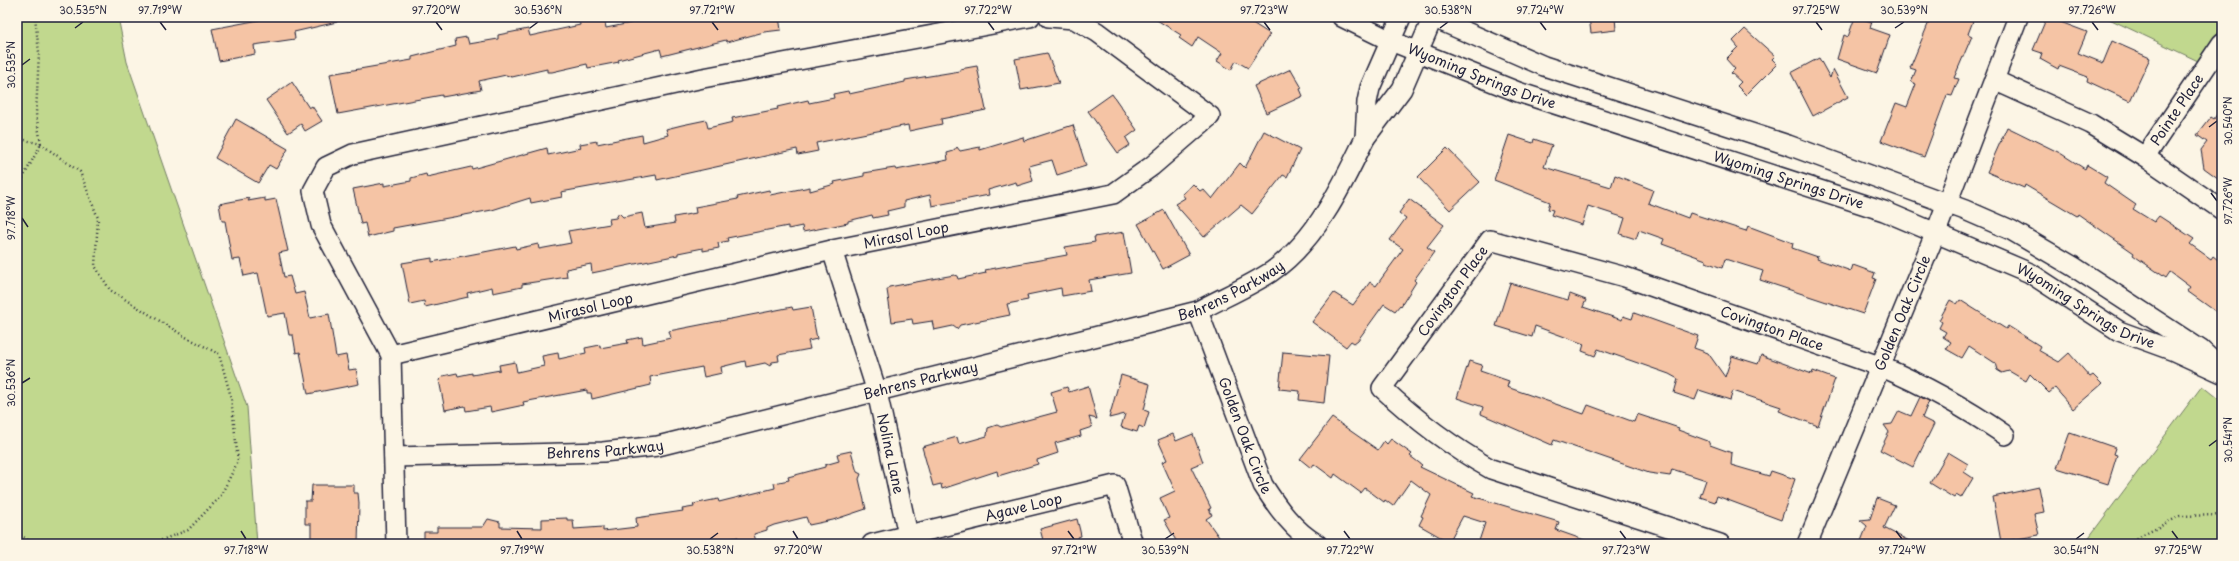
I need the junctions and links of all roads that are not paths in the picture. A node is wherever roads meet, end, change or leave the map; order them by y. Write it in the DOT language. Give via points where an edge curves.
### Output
graph roads {
  1 [pos="1030,17"];
  2 [pos="1049,17"];
  3 [pos="1342,17"];
  4 [pos="1401,17"];
  5 [pos="1432,17"];
  6 [pos="2018,17"];
  7 [pos="1391,41"];
  8 [pos="2222,43"];
  9 [pos="1416,51"];
  10 [pos="1994,80"];
  11 [pos="1365,138"];
  12 [pos="2145,157"];
  13 [pos="1947,202"];
  14 [pos="2222,210"];
  15 [pos="1936,232"];
  16 [pos="832,250"];
  17 [pos="1198,311"];
  18 [pos="391,355"];
  19 [pos="1882,367"];
  20 [pos="2222,368"];
  21 [pos="2222,373"];
  22 [pos="877,392"];
  23 [pos="2005,435"];
  24 [pos="394,457"];
  25 [pos="909,539"];
  26 [pos="396,544"];
  27 [pos="872,544"];
  28 [pos="1133,544"];
  29 [pos="1317,544"];
  30 [pos="1720,544"];
  31 [pos="1807,544"];
  1 -- 18 [label="street" via="703,78 353,154 326,167 313,191 321,225"];
  2 -- 16 [label="street, Mirasol Loop" via="1074,19 1097,32 1210,116 1152,166 1113,194"];
  3 -- 7 [label="street, Wyoming Springs Drive"];
  4 -- 7 [label="street, Behrens Parkway"];
  5 -- 9 [label="street, Behrens Parkway"];
  5 -- 13 [label="street, Wyoming Springs Drive" via="1544,66 1788,146"];
  6 -- 10 [label="street, Golden Oak Circle"];
  7 -- 9 [label="street, Wyoming Springs Drive"];
  7 -- 11 [label="street, Behrens Parkway" via="1370,88"];
  8 -- 12 [label="street, Pointe Place"];
  9 -- 11 [label="street, Behrens Parkway" via="1402,89"];
  9 -- 15 [label="street, Wyoming Springs Drive" via="1518,92 1817,188"];
  10 -- 12 [label="street" via="2091,124"];
  10 -- 13 [label="street, Golden Oak Circle"];
  11 -- 17 [label="street, Behrens Parkway" via="1329,208 1299,246 1271,271"];
  12 -- 14 [label="street"];
  13 -- 15 [label="street, Golden Oak Circle"];
  13 -- 20 [label="street, Wyoming Springs Drive" via="2011,230 2074,266 2201,350"];
  15 -- 19 [label="street, Golden Oak Circle"];
  15 -- 21 [label="street, Wyoming Springs Drive" via="2030,273 2118,331 2174,351"];
  16 -- 18 [label="street, Mirasol Loop"];
  16 -- 22 [label="street, Nolina Lane"];
  17 -- 22 [label="street, Behrens Parkway"];
  17 -- 29 [label="street, Golden Oak Circle" via="1263,485 1278,508 1307,538"];
  18 -- 24 [label="street"];
  19 -- 23 [label="street, Covington Place" via="1922,384 1965,408"];
  19 -- 30 [label="street, Covington Place" via="1625,277 1490,240 1382,388 1412,417 1456,450 1491,469"];
  19 -- 31 [label="street, Golden Oak Circle"];
  22 -- 24 [label="street, Behrens Parkway" via="658,446 603,452"];
  22 -- 25 [label="street, Nolina Lane"];
  24 -- 26 [label="street"];
  25 -- 27 [label="street, Agave Loop"];
  25 -- 28 [label="street, Agave Loop" via="1115,485"];
}
